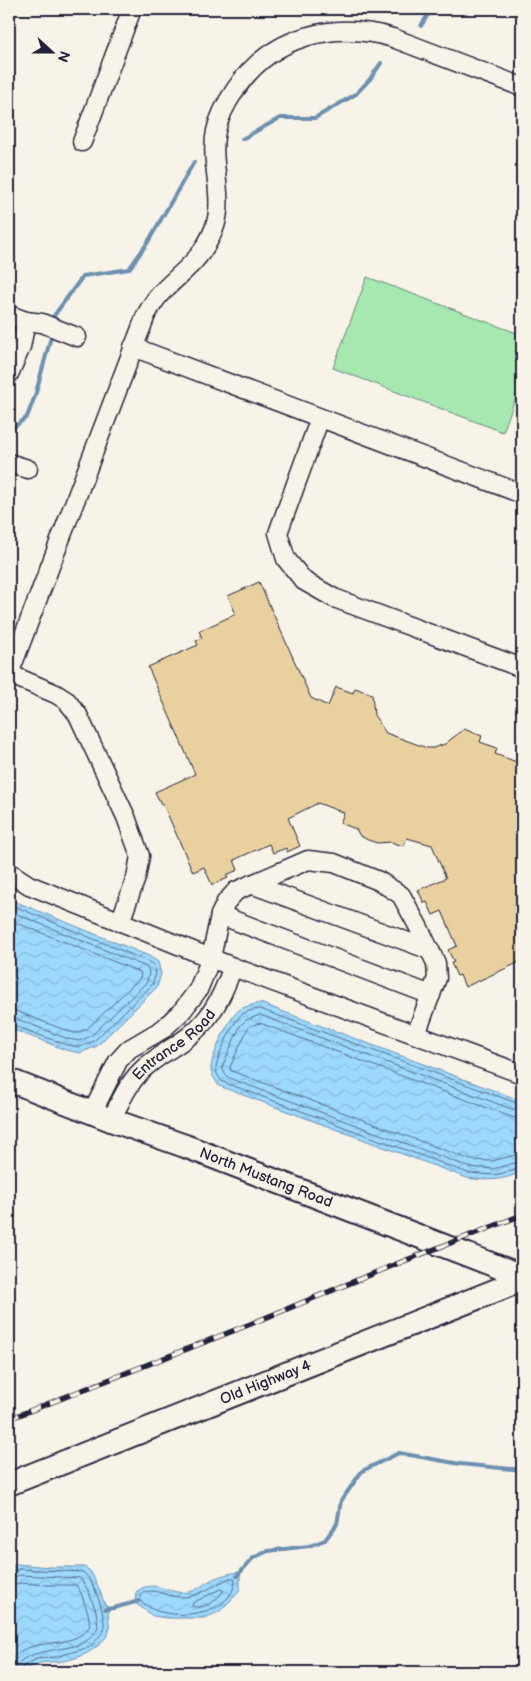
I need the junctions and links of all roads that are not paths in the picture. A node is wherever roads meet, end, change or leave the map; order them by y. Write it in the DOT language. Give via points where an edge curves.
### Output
graph roads {
  1 [pos="132,9"];
  2 [pos="522,87"];
  3 [pos="82,142"];
  4 [pos="9,314"];
  5 [pos="26,321"];
  6 [pos="78,337"];
  7 [pos="133,346"];
  8 [pos="9,374"];
  9 [pos="320,418"];
  10 [pos="9,463"];
  11 [pos="28,469"];
  12 [pos="522,494"];
  13 [pos="522,668"];
  14 [pos="9,674"];
  15 [pos="9,872"];
  16 [pos="251,884"];
  17 [pos="220,915"];
  18 [pos="120,922"];
  19 [pos="430,950"];
  20 [pos="211,958"];
  21 [pos="233,967"];
  22 [pos="431,995"];
  23 [pos="416,1034"];
  24 [pos="522,1074"];
  25 [pos="9,1080"];
  26 [pos="102,1117"];
  27 [pos="522,1276"];
  28 [pos="522,1280"];
  29 [pos="9,1484"];
  1 -- 3 [label="street"];
  2 -- 7 [label="street" via="376,33 359,31 310,35 266,56 242,80 216,130 218,212 206,247 153,303"];
  4 -- 5 [label="street"];
  5 -- 6 [label="street" via="42,323"];
  5 -- 8 [label="street" via="21,347"];
  7 -- 9 [label="street"];
  7 -- 14 [label="street"];
  9 -- 12 [label="street"];
  9 -- 13 [label="street" via="278,534 286,559 304,581 334,598"];
  10 -- 11 [label="street"];
  14 -- 18 [label="street" via="56,694 78,715 126,817 140,856 136,878"];
  15 -- 18 [label="street" via="29,885"];
  16 -- 17 [label="street" via="236,891"];
  16 -- 19 [label="street"];
  16 -- 19 [label="street" via="308,860 334,862 379,881 401,895"];
  17 -- 20 [label="street, Entrance Road"];
  17 -- 22 [label="street"];
  18 -- 20 [label="street"];
  19 -- 22 [label="street" via="436,963 437,978"];
  20 -- 21 [label="street"];
  20 -- 26 [label="street, Entrance Road" via="198,990 182,1011 163,1029 129,1048 118,1061 108,1079"];
  21 -- 23 [label="street"];
  21 -- 26 [label="street, Entrance Road" via="220,998 206,1019 185,1041 142,1070"];
  22 -- 23 [label="street"];
  23 -- 24 [label="street"];
  25 -- 26 [label="main road, North Mustang Road"];
  26 -- 27 [label="main road, North Mustang Road"];
  28 -- 29 [label="main road, Old Highway 4"];
}
